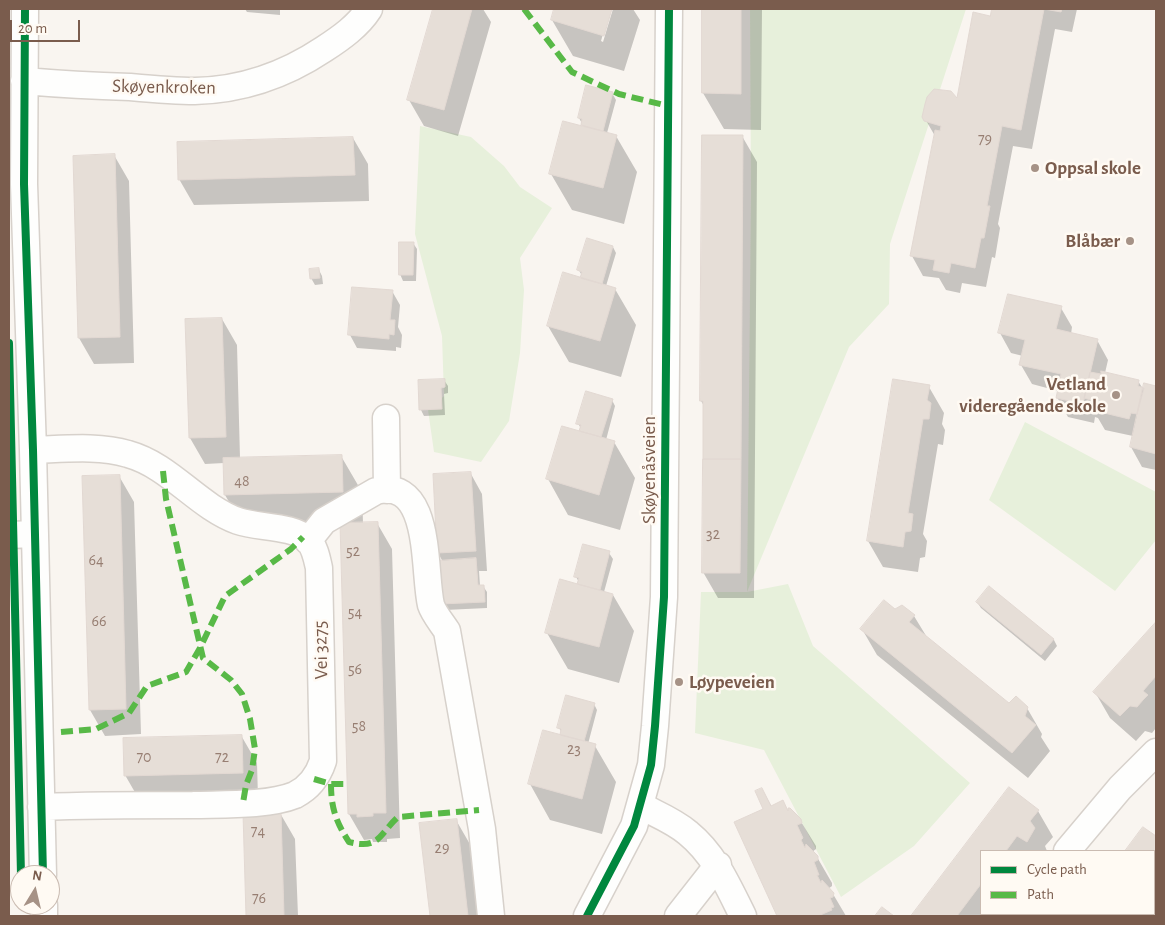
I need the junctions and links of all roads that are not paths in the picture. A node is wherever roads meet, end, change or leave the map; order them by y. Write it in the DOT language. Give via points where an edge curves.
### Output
graph roads {
  1 [pos="25,9"];
  2 [pos="369,9"];
  3 [pos="669,9"];
  4 [pos="24,81"];
  5 [pos="386,418"];
  6 [pos="33,450"];
  7 [pos="387,490"];
  8 [pos="9,534"];
  9 [pos="34,534"];
  10 [pos="308,540"];
  11 [pos="1154,758"];
  12 [pos="641,806"];
  13 [pos="41,807"];
  14 [pos="1068,850"];
  15 [pos="43,865"];
  16 [pos="718,865"];
  17 [pos="491,916"];
  18 [pos="586,916"];
  19 [pos="678,916"];
  20 [pos="743,916"];
  1 -- 4 [label="street"];
  2 -- 4 [label="street, Skøyenkroken" via="338,40 300,65 272,77 234,87 187,90"];
  3 -- 12 [label="street, Skøyenåsveien" via="664,597 652,756"];
  4 -- 6 [label="street" via="24,184"];
  5 -- 7 [label="street"];
  6 -- 9 [label="street"];
  6 -- 10 [label="street" via="94,449 144,458 214,510 239,522 297,533"];
  7 -- 10 [label="street" via="376,491 324,521"];
  7 -- 17 [label="street" via="398,490 411,501 425,550 432,606 447,631 482,829"];
  8 -- 9 [label="street"];
  9 -- 13 [label="street"];
  10 -- 13 [label="street, Vei 3275" via="319,568 323,761 311,784 295,795 269,801"];
  11 -- 14 [label="street" via="1120,788"];
  12 -- 16 [label="street" via="688,833"];
  12 -- 18 [label="street, Skøyenåsveien" via="634,826"];
  13 -- 15 [label="street"];
  16 -- 19 [label="street"];
  16 -- 20 [label="street"];
}
